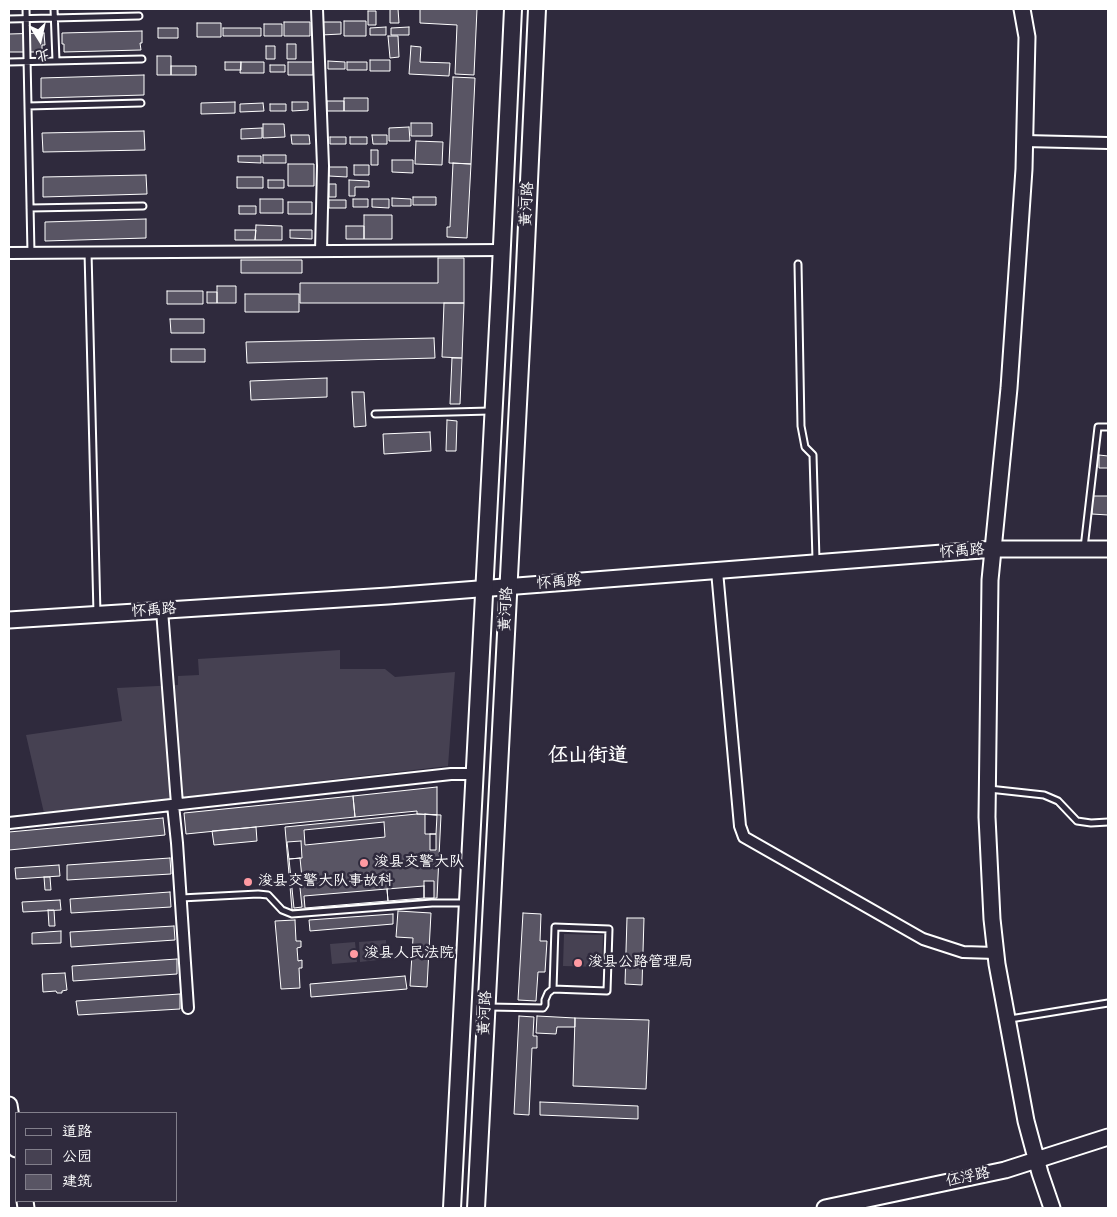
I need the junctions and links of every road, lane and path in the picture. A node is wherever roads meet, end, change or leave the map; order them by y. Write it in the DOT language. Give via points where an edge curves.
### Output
graph roads {
  1 [pos="26,9"];
  2 [pos="54,9"];
  3 [pos="317,9"];
  4 [pos="513,9"];
  5 [pos="537,9"];
  6 [pos="1022,9"];
  7 [pos="139,16"];
  8 [pos="26,18"];
  9 [pos="55,18"];
  10 [pos="9,19"];
  11 [pos="142,59"];
  12 [pos="56,61"];
  13 [pos="9,62"];
  14 [pos="27,62"];
  15 [pos="141,103"];
  16 [pos="28,106"];
  17 [pos="1024,141"];
  18 [pos="1108,143"];
  19 [pos="143,206"];
  20 [pos="30,208"];
  21 [pos="502,250"];
  22 [pos="321,251"];
  23 [pos="31,252"];
  24 [pos="88,252"];
  25 [pos="9,253"];
  26 [pos="798,264"];
  27 [pos="493,411"];
  28 [pos="374,414"];
  29 [pos="1108,427"];
  30 [pos="1084,548"];
  31 [pos="1108,549"];
  32 [pos="994,550"];
  33 [pos="816,563"];
  34 [pos="717,570"];
  35 [pos="508,587"];
  36 [pos="484,589"];
  37 [pos="162,610"];
  38 [pos="97,614"];
  39 [pos="9,620"];
  40 [pos="474,774"];
  41 [pos="988,789"];
  42 [pos="175,805"];
  43 [pos="1108,822"];
  44 [pos="9,823"];
  45 [pos="181,898"];
  46 [pos="468,903"];
  47 [pos="996,953"];
  48 [pos="553,989"];
  49 [pos="1108,1003"];
  50 [pos="486,1007"];
  51 [pos="188,1008"];
  52 [pos="1007,1020"];
  53 [pos="9,1105"];
  54 [pos="1108,1137"];
  55 [pos="15,1143"];
  56 [pos="1036,1160"];
  57 [pos="452,1208"];
  58 [pos="476,1208"];
  59 [pos="825,1208"];
  60 [pos="1052,1208"];
  1 -- 8 [label="lane"];
  2 -- 9 [label="lane"];
  3 -- 22 [label="street" via="323,166"];
  4 -- 21 [label="main road, 黄河路"];
  5 -- 35 [label="main road, 黄河路"];
  6 -- 17 [label="street" via="1027,37"];
  7 -- 9 [label="lane"];
  8 -- 9 [label="lane"];
  8 -- 10 [label="lane"];
  8 -- 14 [label="lane"];
  9 -- 12 [label="lane"];
  11 -- 12 [label="lane"];
  12 -- 14 [label="lane"];
  13 -- 14 [label="lane"];
  14 -- 16 [label="lane"];
  15 -- 16 [label="lane"];
  16 -- 20 [label="lane"];
  17 -- 18 [label="street"];
  17 -- 32 [label="street" via="1009,388"];
  19 -- 20 [label="lane"];
  20 -- 23 [label="lane"];
  21 -- 22 [label="street"];
  21 -- 27 [label="main road, 黄河路"];
  22 -- 24 [label="street"];
  23 -- 24 [label="street"];
  23 -- 25 [label="street"];
  24 -- 38 [label="lane"];
  26 -- 33 [label="lane" via="801,426 805,447 814,454"];
  27 -- 28 [label="lane"];
  27 -- 36 [label="main road, 黄河路"];
  29 -- 30 [label="lane" via="1098,427"];
  30 -- 31 [label="street, 怀禹路"];
  30 -- 32 [label="street, 怀禹路"];
  32 -- 33 [label="street, 怀禹路"];
  32 -- 41 [label="street" via="990,580"];
  33 -- 34 [label="street, 怀禹路"];
  34 -- 35 [label="street, 怀禹路"];
  34 -- 47 [label="street" via="740,826 744,837 923,939 963,952"];
  35 -- 36 [label="street, 怀禹路"];
  35 -- 50 [label="main road, 黄河路"];
  36 -- 37 [label="street, 怀禹路"];
  36 -- 40 [label="main road, 黄河路"];
  37 -- 38 [label="street, 怀禹路"];
  37 -- 42 [label="street"];
  38 -- 39 [label="street, 怀禹路"];
  40 -- 42 [label="street"];
  40 -- 46 [label="main road, 黄河路"];
  41 -- 43 [label="lane" via="1044,795 1058,801 1077,820"];
  41 -- 47 [label="street"];
  42 -- 44 [label="street"];
  42 -- 45 [label="street"];
  45 -- 46 [label="lane" via="268,895 282,910 292,914"];
  45 -- 51 [label="street"];
  46 -- 57 [label="main road, 黄河路"];
  47 -- 52 [label="street"];
  48 -- 48 [label="lane" via="555,927 609,929 607,991"];
  48 -- 50 [label="lane" via="548,992 543,1008"];
  49 -- 52 [label="lane"];
  50 -- 58 [label="main road, 黄河路"];
  52 -- 56 [label="street"];
  53 -- 55 [label="street"];
  54 -- 56 [label="street, 伾浮路"];
  56 -- 59 [label="street, 伾浮路" via="1005,1170"];
  56 -- 60 [label="street"];
}
